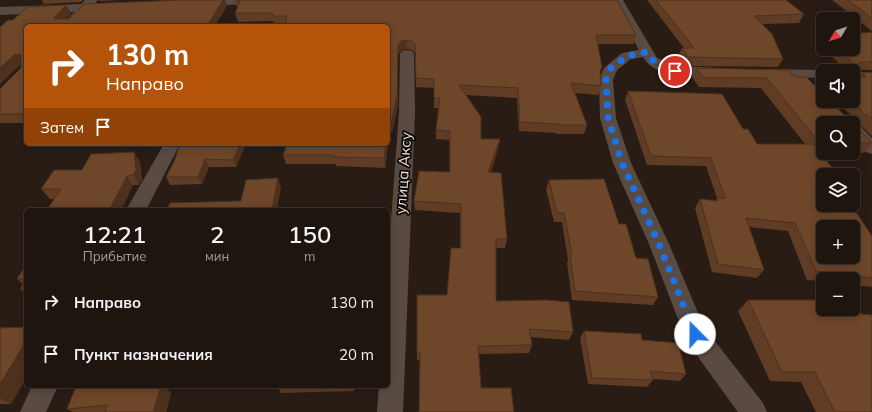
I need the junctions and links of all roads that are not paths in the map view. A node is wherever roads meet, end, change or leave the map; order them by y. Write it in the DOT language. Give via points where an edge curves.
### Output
graph roads {
  1 [pos="245,0"];
  2 [pos="617,0"];
  3 [pos="186,3"];
  4 [pos="88,4"];
  5 [pos="124,6"];
  6 [pos="0,11"];
  7 [pos="69,24"];
  8 [pos="647,52"];
  9 [pos="407,54"];
  10 [pos="735,73"];
  11 [pos="751,73"];
  12 [pos="797,73"];
  13 [pos="816,74"];
  14 [pos="860,76"];
  15 [pos="872,76"];
  16 [pos="813,88"];
  17 [pos="860,136"];
  18 [pos="171,146"];
  19 [pos="872,148"];
  20 [pos="137,208"];
  21 [pos="44,388"];
  22 [pos="33,412"];
  23 [pos="390,412"];
  24 [pos="754,412"];
  1 -- 3 [label="street"];
  2 -- 8 [label="street"];
  4 -- 5 [label="street"];
  4 -- 6 [label="street"];
  4 -- 7 [label="street"];
  8 -- 10 [label="street" via="652,61 660,67 675,71"];
  8 -- 24 [label="street" via="627,56 611,68 606,80 608,118 622,163 659,244 695,334"];
  9 -- 23 [label="street, улица Аксу" via="407,112"];
  11 -- 12 [label="street"];
  12 -- 13 [label="street"];
  12 -- 16 [label="street"];
  14 -- 15 [label="street"];
  17 -- 19 [label="street"];
  18 -- 20 [label="street"];
  21 -- 22 [label="street"];
}
